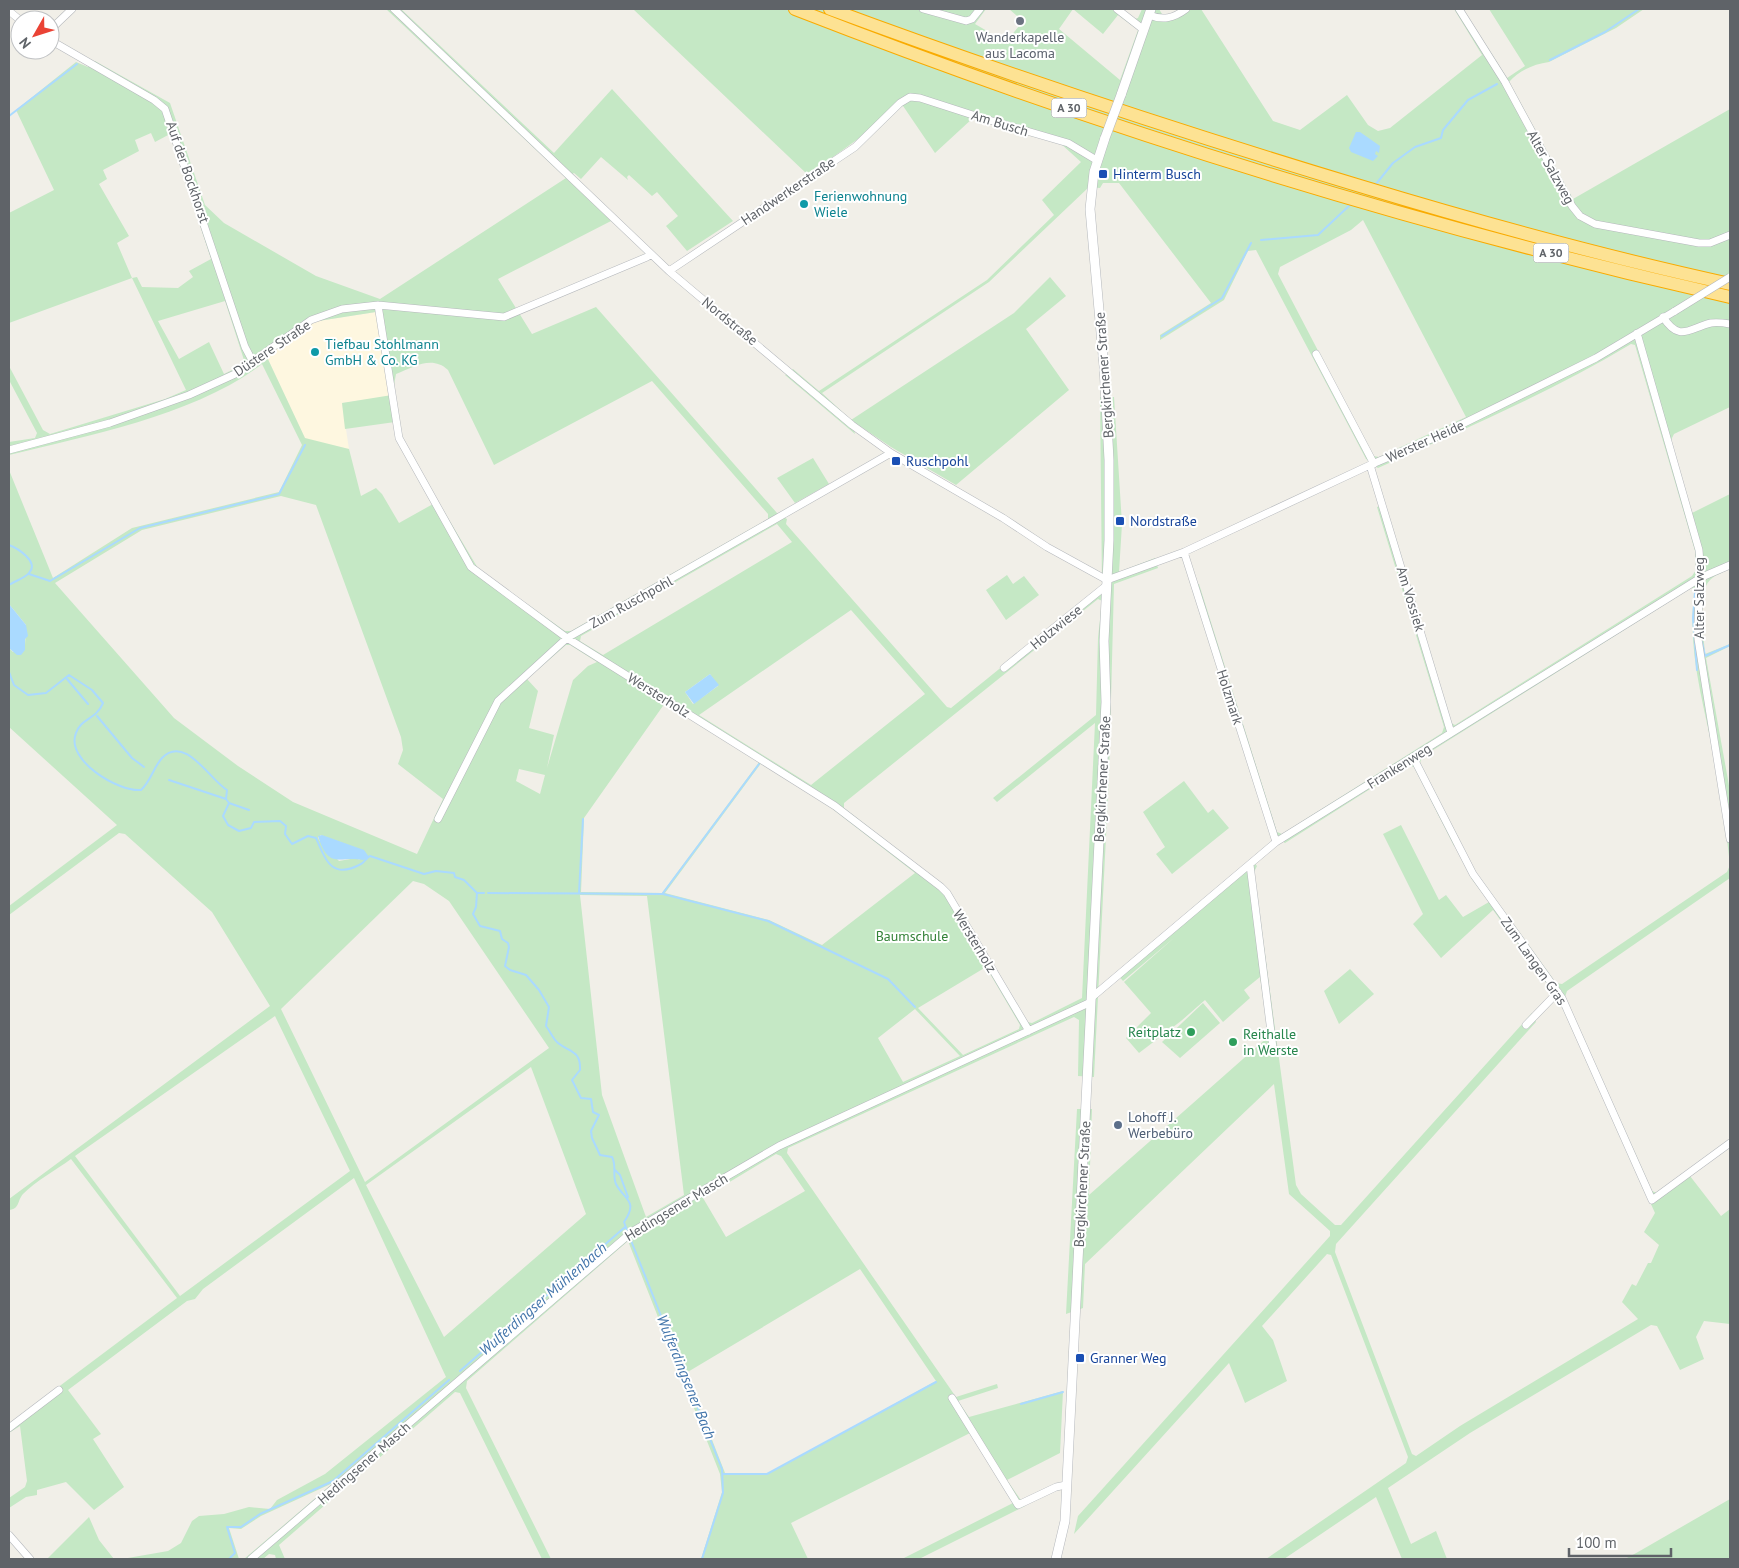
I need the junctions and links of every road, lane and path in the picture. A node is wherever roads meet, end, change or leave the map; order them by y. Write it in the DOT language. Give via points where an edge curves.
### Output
graph roads {
  1 [pos="72,9"];
  2 [pos="394,9"];
  3 [pos="794,9"];
  4 [pos="830,9"];
  5 [pos="923,9"];
  6 [pos="980,9"];
  7 [pos="1117,9"];
  8 [pos="1186,9"];
  9 [pos="1459,9"];
  10 [pos="1150,12"];
  11 [pos="60,20"];
  12 [pos="1144,30"];
  13 [pos="60,46"];
  14 [pos="900,102"];
  15 [pos="1098,161"];
  16 [pos="1730,235"];
  17 [pos="651,254"];
  18 [pos="669,271"];
  19 [pos="1730,277"];
  20 [pos="1730,284"];
  21 [pos="1730,297"];
  22 [pos="378,305"];
  23 [pos="1663,317"];
  24 [pos="1730,324"];
  25 [pos="1637,333"];
  26 [pos="1316,354"];
  27 [pos="253,362"];
  28 [pos="9,450"];
  29 [pos="891,453"];
  30 [pos="1372,465"];
  31 [pos="1184,552"];
  32 [pos="1730,565"];
  33 [pos="1702,577"];
  34 [pos="1107,582"];
  35 [pos="567,638"];
  36 [pos="1004,668"];
  37 [pos="1451,734"];
  38 [pos="1413,757"];
  39 [pos="438,819"];
  40 [pos="1730,839"];
  41 [pos="1276,842"];
  42 [pos="1250,865"];
  43 [pos="1558,992"];
  44 [pos="1091,1000"];
  45 [pos="1526,1025"];
  46 [pos="1028,1031"];
  47 [pos="1274,1048"];
  48 [pos="1730,1143"];
  49 [pos="59,1390"];
  50 [pos="952,1398"];
  51 [pos="9,1428"];
  52 [pos="1066,1486"];
  53 [pos="9,1535"];
  54 [pos="30,1559"];
  55 [pos="252,1559"];
  56 [pos="1056,1559"];
  1 -- 11 [label="street"];
  2 -- 17 [label="street, Nordstraße"];
  3 -- 21 [label="highway, A 30" via="995,83 1372,204 1570,259"];
  4 -- 20 [label="highway, A 30" via="1088,101 1384,194"];
  5 -- 6 [label="street" via="960,20 972,19"];
  7 -- 12 [label="street"];
  8 -- 10 [label="street" via="1171,18 1162,19"];
  9 -- 16 [label="street, Alter Salzweg" via="1505,82 1580,216 1595,224 1699,243 1710,243"];
  10 -- 12 [label="street, Bergkirchener Straße"];
  12 -- 15 [label="street, Bergkirchener Straße, bridge"];
  13 -- 27 [label="street, Auf der Bockhorst" via="166,109 245,347"];
  14 -- 15 [label="street, Am Busch" via="910,97 920,98 1068,143"];
  14 -- 18 [label="street, Handwerkerstraße" via="855,146"];
  15 -- 34 [label="street, Bergkirchener Straße" via="1090,209 1107,406"];
  17 -- 18 [label="street, Nordstraße"];
  17 -- 22 [label="street, Düstere Straße" via="504,317"];
  18 -- 29 [label="street, Nordstraße" via="852,425"];
  19 -- 23 [label="street, Werster Heide, bridge"];
  22 -- 27 [label="street, Düstere Straße" via="342,309 311,320"];
  22 -- 35 [label="street, Wersterholz" via="399,438 454,538 478,573"];
  23 -- 24 [label="street" via="1678,332 1688,332 1709,323"];
  23 -- 25 [label="street, Werster Heide"];
  25 -- 30 [label="street, Werster Heide" via="1596,358"];
  25 -- 33 [label="street, Alter Salzweg" via="1699,550"];
  26 -- 30 [label="street, Am Vossiek"];
  27 -- 28 [label="street, Düstere Straße" via="230,377 160,407"];
  29 -- 34 [label="street, Nordstraße"];
  29 -- 35 [label="street, Zum Ruschpohl"];
  30 -- 31 [label="street, Werster Heide"];
  30 -- 37 [label="street, Am Vossiek"];
  31 -- 34 [label="street, Werster Heide"];
  31 -- 41 [label="street, Holzmark"];
  32 -- 33 [label="street, Frankenweg"];
  33 -- 37 [label="street, Frankenweg"];
  33 -- 40 [label="street, Alter Salzweg" via="1697,607 1698,639"];
  34 -- 36 [label="street, Holzwiese"];
  34 -- 44 [label="street, Bergkirchener Straße" via="1104,641 1106,702"];
  35 -- 39 [label="street, Zum Ruschpohl" via="498,701"];
  35 -- 46 [label="street, Wersterholz" via="835,806 941,887"];
  37 -- 38 [label="street, Frankenweg"];
  38 -- 41 [label="street, Frankenweg"];
  38 -- 43 [label="street, Zum Langen Gras" via="1473,874"];
  41 -- 42 [label="street, Frankenweg"];
  42 -- 44 [label="street, Frankenweg"];
  42 -- 47 [label="street"];
  43 -- 45 [label="street"];
  43 -- 48 [label="street, Zum Langen Gras" via="1652,1200"];
  44 -- 46 [label="street, Hedingsener Masch"];
  44 -- 52 [label="street, Bergkirchener Straße"];
  46 -- 55 [label="street, Hedingsener Masch" via="779,1146 633,1231"];
  49 -- 51 [label="street"];
  50 -- 52 [label="street" via="1018,1505 1056,1487"];
  52 -- 56 [label="street, Bergkirchener Straße" via="1065,1521"];
  53 -- 54 [label="street"];
}
